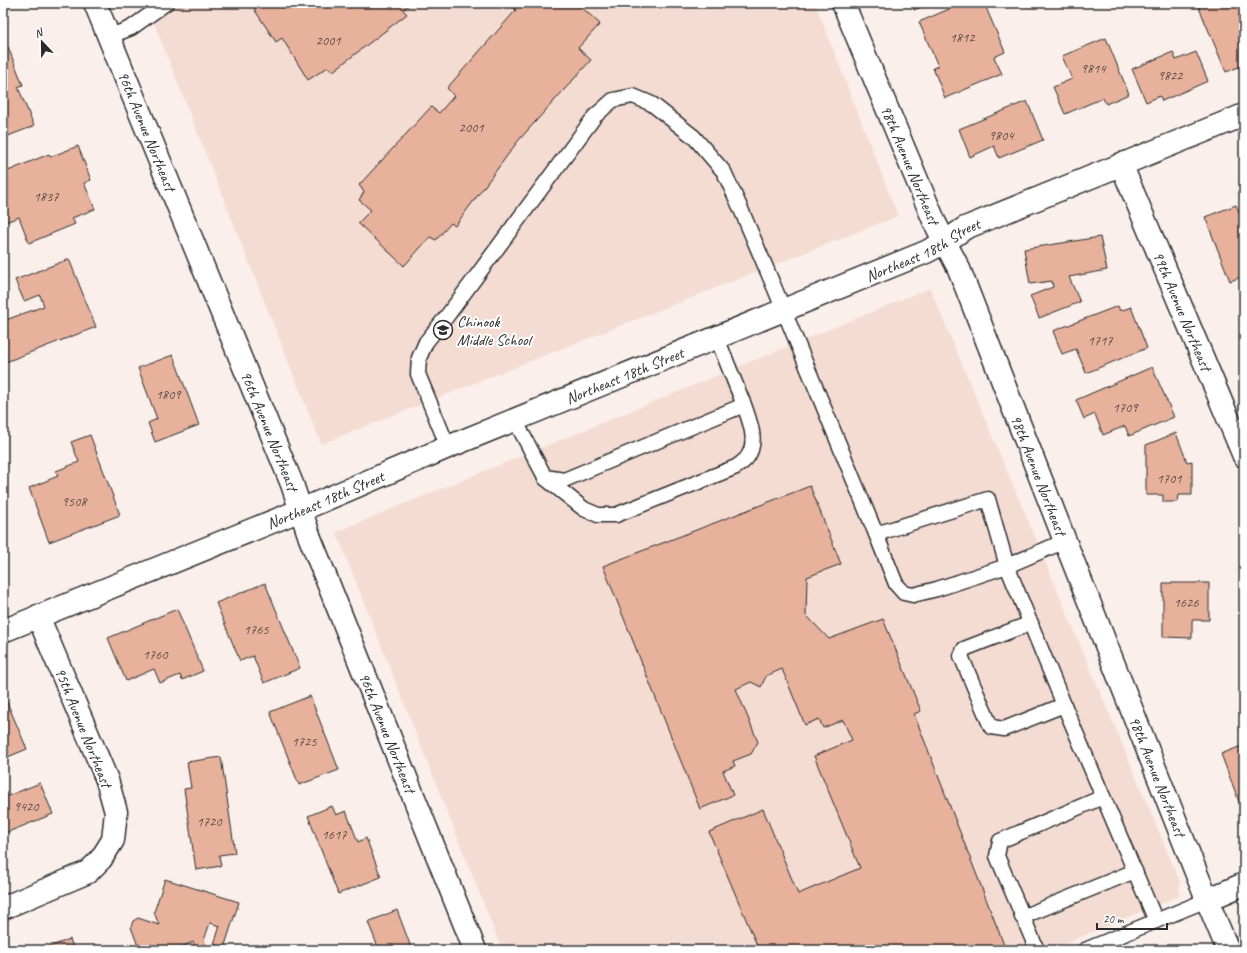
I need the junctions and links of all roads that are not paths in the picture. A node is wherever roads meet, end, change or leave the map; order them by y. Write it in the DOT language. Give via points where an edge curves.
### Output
graph roads {
  1 [pos="95,3"];
  2 [pos="166,3"];
  3 [pos="843,3"];
  4 [pos="108,37"];
  5 [pos="1244,115"];
  6 [pos="1121,164"];
  7 [pos="944,242"];
  8 [pos="784,311"];
  9 [pos="717,338"];
  10 [pos="744,405"];
  11 [pos="515,420"];
  12 [pos="448,447"];
  13 [pos="1244,456"];
  14 [pos="545,477"];
  15 [pos="301,510"];
  16 [pos="876,534"];
  17 [pos="1065,542"];
  18 [pos="1007,566"];
  19 [pos="38,616"];
  20 [pos="1031,623"];
  21 [pos="3,631"];
  22 [pos="1064,705"];
  23 [pos="1103,797"];
  24 [pos="1135,871"];
  25 [pos="1244,884"];
  26 [pos="1207,900"];
  27 [pos="3,908"];
  28 [pos="1022,917"];
  29 [pos="1156,921"];
  30 [pos="475,950"];
  31 [pos="1037,950"];
  32 [pos="1085,950"];
  33 [pos="1228,950"];
  1 -- 4 [label="street, 96th Avenue Northeast"];
  2 -- 4 [label="lane" via="132,28"];
  3 -- 7 [label="street, 98th Avenue Northeast"];
  4 -- 15 [label="street, 96th Avenue Northeast"];
  5 -- 6 [label="street, Northeast 18th Street"];
  6 -- 7 [label="street, Northeast 18th Street" via="964,228"];
  6 -- 13 [label="street, 99th Avenue Northeast"];
  7 -- 8 [label="street, Northeast 18th Street" via="926,252"];
  7 -- 17 [label="street, 98th Avenue Northeast" via="959,269"];
  8 -- 9 [label="street, Northeast 18th Street"];
  8 -- 12 [label="lane" via="724,172 694,137 652,104 633,96 613,100 596,116 426,342 419,358 418,374"];
  8 -- 16 [label="lane"];
  9 -- 10 [label="lane"];
  9 -- 11 [label="street, Northeast 18th Street"];
  10 -- 14 [label="lane" via="564,480"];
  10 -- 14 [label="lane" via="753,434 752,447 746,459 736,467 616,515 598,515 584,509"];
  11 -- 12 [label="street, Northeast 18th Street"];
  11 -- 14 [label="lane"];
  12 -- 15 [label="street, Northeast 18th Street"];
  15 -- 19 [label="street, Northeast 18th Street"];
  15 -- 30 [label="street, 96th Avenue Northeast"];
  16 -- 18 [label="lane" via="896,584 904,593 913,595 937,589"];
  16 -- 18 [label="lane" via="988,499"];
  17 -- 18 [label="lane"];
  17 -- 26 [label="street, 98th Avenue Northeast"];
  18 -- 20 [label="lane"];
  19 -- 21 [label="street, Northeast 18th Street"];
  19 -- 27 [label="street, 95th Avenue Northeast" via="107,780 116,812 113,840 101,859 88,872"];
  20 -- 22 [label="lane"];
  20 -- 22 [label="lane" via="964,650 961,656 991,727 1004,729"];
  22 -- 23 [label="lane"];
  23 -- 24 [label="lane"];
  23 -- 28 [label="lane" via="1000,841 997,856"];
  24 -- 28 [label="lane"];
  24 -- 29 [label="lane"];
  25 -- 26 [label="street"];
  26 -- 29 [label="lane"];
  26 -- 33 [label="street, 98th Avenue Northeast"];
  28 -- 31 [label="lane"];
  29 -- 32 [label="lane"];
}
